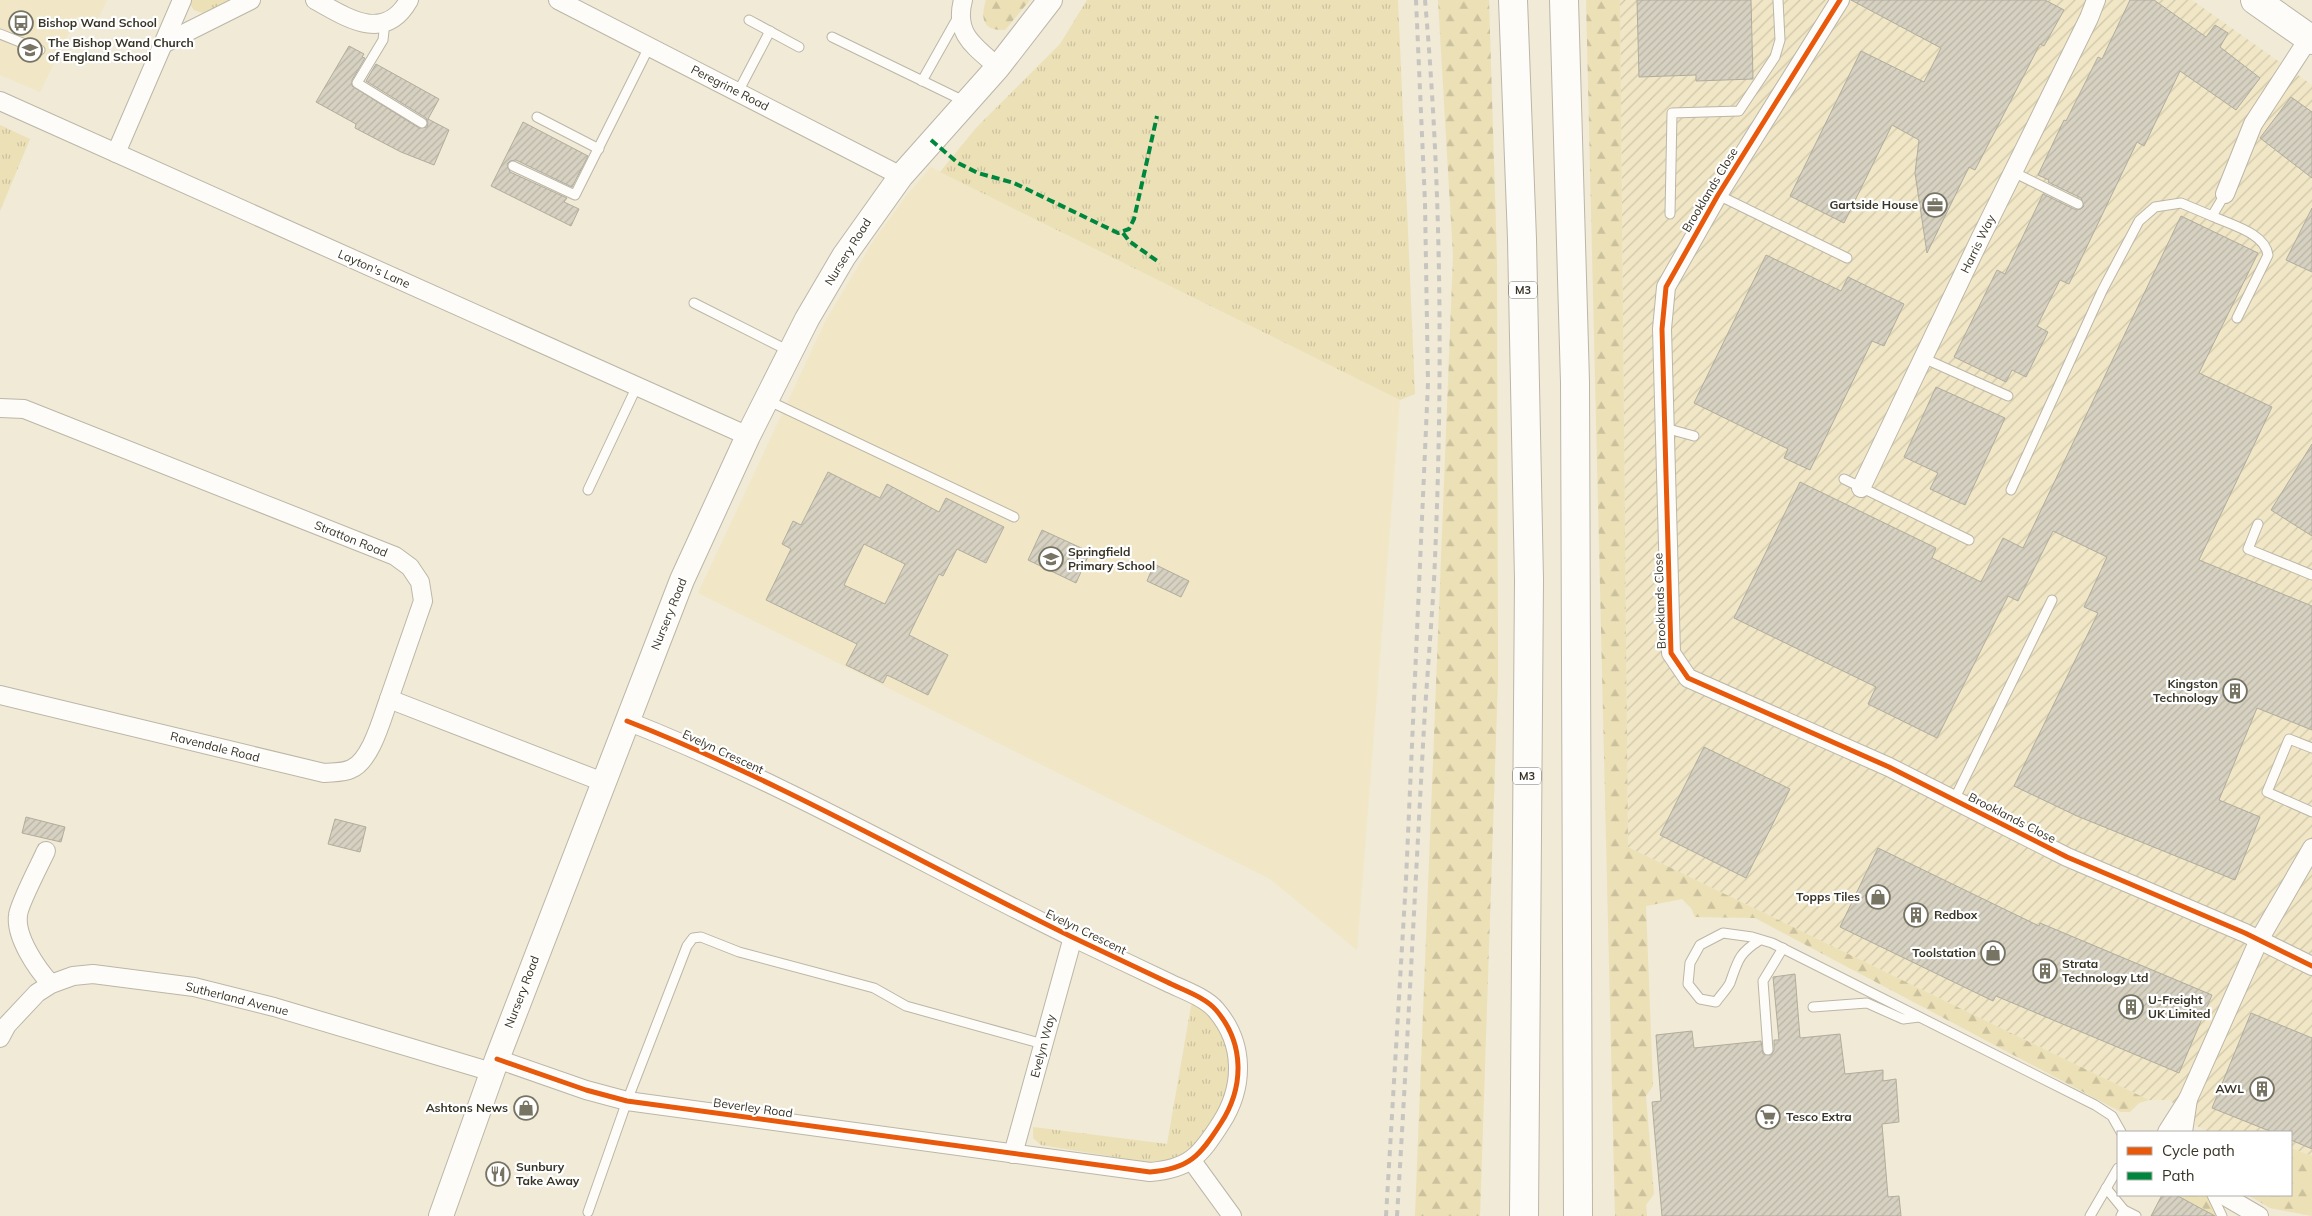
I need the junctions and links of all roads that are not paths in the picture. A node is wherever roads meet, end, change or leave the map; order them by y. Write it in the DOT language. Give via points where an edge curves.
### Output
graph roads {
  1 [pos="182,0"];
  2 [pos="251,0"];
  3 [pos="315,0"];
  4 [pos="409,0"];
  5 [pos="558,0"];
  6 [pos="1050,0"];
  7 [pos="1514,0"];
  8 [pos="1564,0"];
  9 [pos="1778,0"];
  10 [pos="1840,0"];
  11 [pos="2096,0"];
  12 [pos="2268,6"];
  13 [pos="961,7"];
  14 [pos="749,20"];
  15 [pos="384,22"];
  16 [pos="770,31"];
  17 [pos="0,34"];
  18 [pos="832,37"];
  19 [pos="2310,39"];
  20 [pos="163,44"];
  21 [pos="799,46"];
  22 [pos="649,47"];
  23 [pos="40,50"];
  24 [pos="998,67"];
  25 [pos="922,81"];
  26 [pos="738,92"];
  27 [pos="0,101"];
  28 [pos="966,102"];
  29 [pos="537,117"];
  30 [pos="422,123"];
  31 [pos="598,149"];
  32 [pos="116,153"];
  33 [pos="513,166"];
  34 [pos="2013,172"];
  35 [pos="901,176"];
  36 [pos="2225,194"];
  37 [pos="1718,195"];
  38 [pos="2078,204"];
  39 [pos="1670,214"];
  40 [pos="2212,216"];
  41 [pos="1847,258"];
  42 [pos="694,303"];
  43 [pos="2237,318"];
  44 [pos="791,352"];
  45 [pos="1923,358"];
  46 [pos="637,386"];
  47 [pos="2008,396"];
  48 [pos="767,400"];
  49 [pos="0,408"];
  50 [pos="1665,428"];
  51 [pos="748,436"];
  52 [pos="1694,436"];
  53 [pos="1844,479"];
  54 [pos="1861,488"];
  55 [pos="588,490"];
  56 [pos="2011,490"];
  57 [pos="1014,518"];
  58 [pos="2258,524"];
  59 [pos="1969,540"];
  60 [pos="2312,575"];
  61 [pos="2052,600"];
  62 [pos="0,695"];
  63 [pos="389,699"];
  64 [pos="627,721"];
  65 [pos="2312,748"];
  66 [pos="603,782"];
  67 [pos="1954,800"];
  68 [pos="2312,812"];
  69 [pos="2312,848"];
  70 [pos="46,851"];
  71 [pos="1072,937"];
  72 [pos="1760,940"];
  73 [pos="2259,940"];
  74 [pos="1783,948"];
  75 [pos="2312,966"];
  76 [pos="51,984"];
  77 [pos="1813,1007"];
  78 [pos="1920,1017"];
  79 [pos="1525,1037"];
  80 [pos="0,1038"];
  81 [pos="1043,1044"];
  82 [pos="1768,1050"];
  83 [pos="494,1065"];
  84 [pos="2188,1099"];
  85 [pos="627,1101"];
  86 [pos="2120,1131"];
  87 [pos="2168,1131"];
  88 [pos="2183,1131"];
  89 [pos="1012,1154"];
  90 [pos="1192,1161"];
  91 [pos="2117,1170"];
  92 [pos="2106,1188"];
  93 [pos="2212,1196"];
  94 [pos="2224,1196"];
  95 [pos="588,1212"];
  96 [pos="2123,1213"];
  97 [pos="440,1216"];
  98 [pos="1232,1216"];
  99 [pos="1508,1216"];
  100 [pos="1524,1216"];
  101 [pos="1578,1216"];
  102 [pos="2090,1216"];
  103 [pos="2136,1216"];
  104 [pos="2222,1216"];
  105 [pos="2259,1216"];
  1 -- 20 [label="street"];
  2 -- 20 [label="street"];
  3 -- 15 [label="street" via="354,22"];
  4 -- 15 [label="street" via="396,15"];
  5 -- 22 [label="street, Peregrine Road"];
  6 -- 24 [label="street, Nursery Road"];
  7 -- 79 [label="main road, M3" via="1529,580"];
  8 -- 101 [label="main road" via="1575,401"];
  9 -- 39 [label="lane" via="1780,40 1775,57 1739,111 1672,113"];
  10 -- 37 [label="street, Brooklands Close"];
  11 -- 34 [label="street, Harris Way"];
  12 -- 19 [label="main road"];
  13 -- 24 [label="street" via="961,26 970,42"];
  13 -- 25 [label="lane"];
  14 -- 16 [label="lane"];
  15 -- 30 [label="lane" via="383,40 357,83"];
  16 -- 21 [label="lane"];
  16 -- 26 [label="lane"];
  17 -- 23 [label="lane"];
  18 -- 25 [label="lane"];
  19 -- 36 [label="street" via="2254,124"];
  20 -- 32 [label="street"];
  22 -- 26 [label="street, Peregrine Road"];
  22 -- 31 [label="lane"];
  24 -- 28 [label="street, Nursery Road"];
  25 -- 28 [label="lane"];
  26 -- 35 [label="street, Peregrine Road"];
  27 -- 32 [label="street, Layton's Lane"];
  28 -- 35 [label="street, Nursery Road"];
  29 -- 31 [label="lane"];
  31 -- 33 [label="lane" via="575,195"];
  32 -- 46 [label="street, Layton's Lane"];
  34 -- 38 [label="lane"];
  34 -- 45 [label="street, Harris Way"];
  35 -- 44 [label="street, Nursery Road" via="844,256"];
  36 -- 40 [label="lane"];
  37 -- 41 [label="lane"];
  37 -- 50 [label="street, Brooklands Close" via="1666,287 1662,330"];
  40 -- 43 [label="lane" via="2260,239 2267,246 2268,256"];
  40 -- 56 [label="lane" via="2181,203 2155,207 2139,221 2102,291"];
  42 -- 44 [label="lane"];
  44 -- 48 [label="street, Nursery Road"];
  45 -- 47 [label="lane"];
  45 -- 54 [label="street, Harris Way"];
  46 -- 51 [label="street, Layton's Lane"];
  46 -- 55 [label="lane"];
  48 -- 51 [label="street, Nursery Road"];
  48 -- 57 [label="lane"];
  49 -- 63 [label="street, Stratton Road" via="24,409 395,556 410,567 420,582 423,601"];
  50 -- 52 [label="lane"];
  50 -- 67 [label="street, Brooklands Close" via="1671,654 1688,678"];
  51 -- 64 [label="street, Nursery Road" via="682,580"];
  53 -- 54 [label="lane"];
  54 -- 59 [label="lane"];
  58 -- 60 [label="lane" via="2248,549"];
  61 -- 67 [label="lane"];
  62 -- 63 [label="street, Ravendale Road" via="324,772 344,771 360,764"];
  63 -- 66 [label="street"];
  64 -- 66 [label="street, Nursery Road"];
  64 -- 71 [label="street, Evelyn Crescent" via="698,749"];
  65 -- 68 [label="lane" via="2289,739 2267,792"];
  66 -- 83 [label="street, Nursery Road"];
  67 -- 73 [label="street, Brooklands Close" via="2067,857"];
  69 -- 73 [label="street"];
  70 -- 76 [label="street" via="18,915 21,936 38,970"];
  71 -- 81 [label="street, Evelyn Way"];
  71 -- 90 [label="street, Evelyn Crescent" via="1193,995 1215,1008 1231,1030 1239,1056 1238,1080 1232,1103"];
  72 -- 72 [label="lane" via="1723,933 1700,945 1690,963 1688,984 1700,998 1716,1002 1729,984 1732,970 1745,949"];
  72 -- 74 [label="lane"];
  73 -- 75 [label="street, Brooklands Close"];
  73 -- 84 [label="street"];
  74 -- 78 [label="lane"];
  74 -- 82 [label="lane" via="1764,982"];
  76 -- 80 [label="street, Sutherland Avenue" via="37,993"];
  76 -- 83 [label="street, Sutherland Avenue" via="73,976 93,974 194,987"];
  77 -- 78 [label="lane" via="1868,1003 1903,1019"];
  78 -- 86 [label="lane" via="2095,1106 2112,1116"];
  79 -- 99 [label="main road, M3"];
  79 -- 100 [label="main road, M3"];
  81 -- 85 [label="lane" via="906,1006 874,988 739,952 701,937 693,938 687,946"];
  81 -- 89 [label="street, Evelyn Way"];
  83 -- 85 [label="street, Beverley Road"];
  83 -- 97 [label="street, Nursery Road"];
  84 -- 87 [label="street"];
  84 -- 88 [label="street"];
  85 -- 89 [label="street, Beverley Road"];
  85 -- 95 [label="lane"];
  89 -- 90 [label="street, Evelyn Crescent" via="1150,1172 1169,1171"];
  90 -- 98 [label="street"];
  91 -- 92 [label="lane"];
  92 -- 96 [label="lane"];
  92 -- 102 [label="lane"];
  93 -- 104 [label="lane"];
  94 -- 105 [label="street"];
  96 -- 103 [label="lane"];
}
